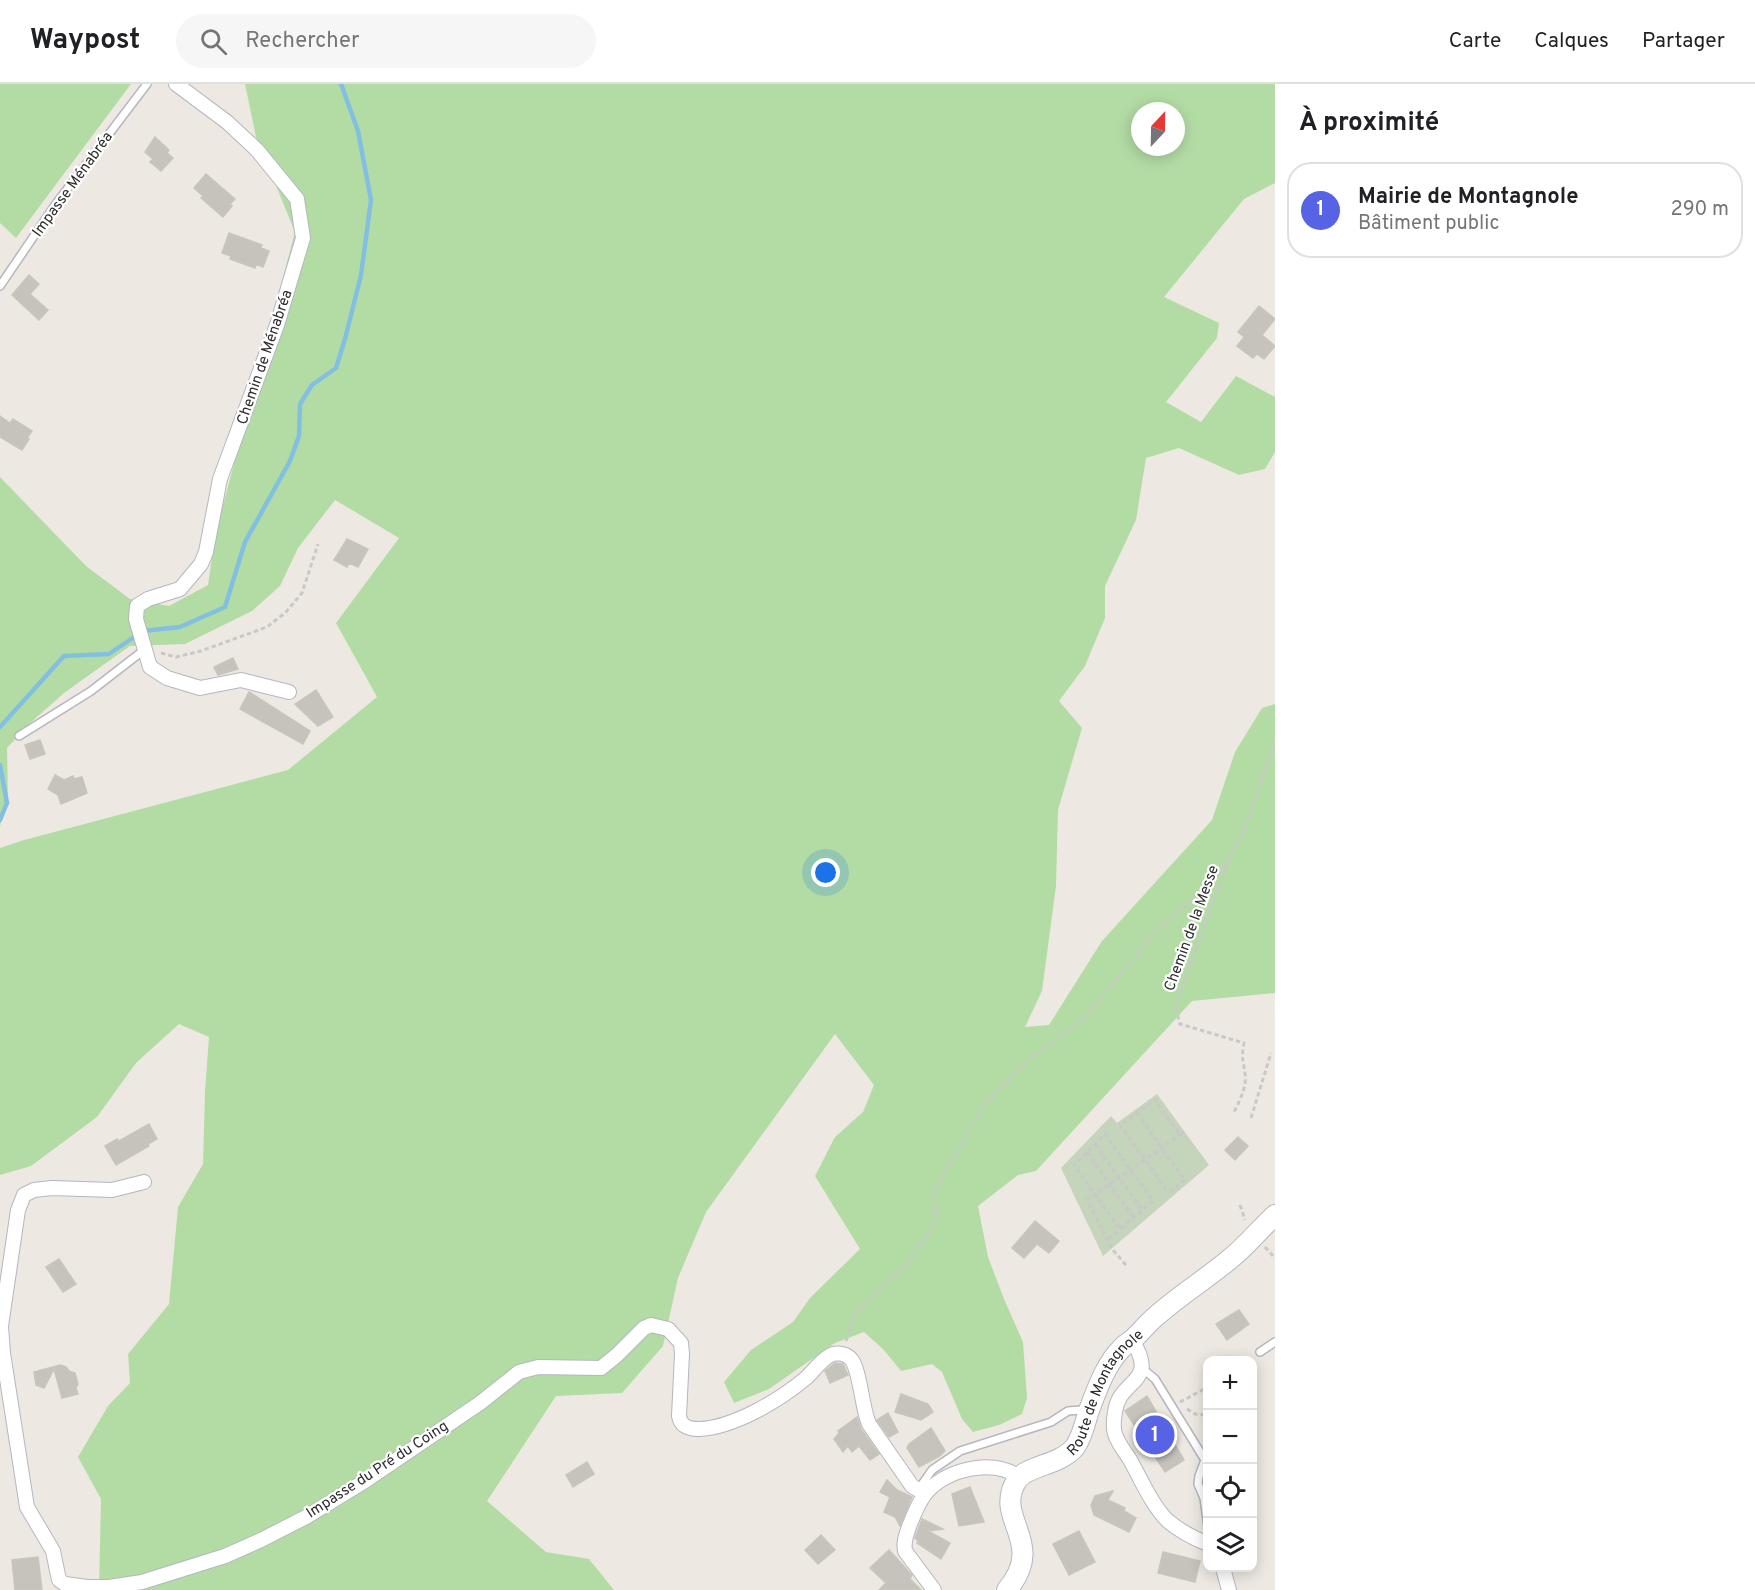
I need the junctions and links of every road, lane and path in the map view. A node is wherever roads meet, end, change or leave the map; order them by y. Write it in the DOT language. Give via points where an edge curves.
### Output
graph roads {
  1 [pos="147,84"];
  2 [pos="176,84"];
  3 [pos="0,286"];
  4 [pos="318,544"];
  5 [pos="143,645"];
  6 [pos="290,692"];
  7 [pos="19,736"];
  8 [pos="1275,741"];
  9 [pos="1228,862"];
  10 [pos="1271,1053"];
  11 [pos="1234,1112"];
  12 [pos="1137,1113"];
  13 [pos="1251,1118"];
  14 [pos="1185,1132"];
  15 [pos="1180,1135"];
  16 [pos="1095,1144"];
  17 [pos="1162,1148"];
  18 [pos="1087,1152"];
  19 [pos="1145,1160"];
  20 [pos="1131,1170"];
  21 [pos="1119,1178"];
  22 [pos="144,1182"];
  23 [pos="1110,1184"];
  24 [pos="1095,1194"];
  25 [pos="1142,1210"];
  26 [pos="1275,1215"];
  27 [pos="1134,1217"];
  28 [pos="1120,1229"];
  29 [pos="1107,1240"];
  30 [pos="1264,1245"];
  31 [pos="1275,1258"];
  32 [pos="1126,1265"];
  33 [pos="1132,1340"];
  34 [pos="1275,1342"];
  35 [pos="1260,1352"];
  36 [pos="842,1354"];
  37 [pos="1142,1368"];
  38 [pos="1203,1390"];
  39 [pos="1192,1396"];
  40 [pos="1089,1412"];
  41 [pos="1019,1477"];
  42 [pos="921,1492"];
  43 [pos="1207,1518"];
  44 [pos="1203,1542"];
  45 [pos="1224,1572"];
  46 [pos="101,1589"];
  47 [pos="934,1590"];
  48 [pos="1007,1590"];
  49 [pos="1229,1590"];
  1 -- 3 [label="lane, Impasse Ménabréa" via="55,205"];
  2 -- 5 [label="street, Chemin de Ménabréa" via="227,122 292,192 297,199 303,238 277,325 220,479 206,552 180,589 137,606"];
  4 -- 5 [label="path" via="302,593 267,627 176,657"];
  5 -- 6 [label="street" via="150,667 167,678 200,688 241,680"];
  5 -- 7 [label="lane" via="91,691"];
  8 -- 9 [label="path" via="1244,831"];
  9 -- 11 [label="path, Chemin de la Messe" via="1175,1006 1180,1024 1244,1043 1241,1061 1245,1084"];
  9 -- 36 [label="path" via="1209,886 1156,932 1085,1018 1027,1061 984,1106 934,1192 936,1221 909,1262 855,1314"];
  10 -- 13 [label="path"];
  12 -- 15 [label="path" via="1155,1100"];
  12 -- 17 [label="path"];
  12 -- 19 [label="path" via="1120,1125"];
  14 -- 15 [label="path"];
  15 -- 17 [label="path"];
  16 -- 18 [label="path"];
  16 -- 20 [label="path" via="1105,1134"];
  16 -- 21 [label="path"];
  17 -- 19 [label="path"];
  17 -- 19 [label="path" via="1185,1180 1173,1190 1167,1189"];
  18 -- 23 [label="path"];
  18 -- 24 [label="path" via="1074,1165"];
  19 -- 20 [label="path"];
  20 -- 21 [label="path"];
  20 -- 25 [label="path" via="1153,1201"];
  21 -- 23 [label="path"];
  21 -- 25 [label="path"];
  22 -- 46 [label="street, Impasse du Pré du Coing" via="112,1190 52,1188 24,1195 18,1210 1,1326 27,1507 53,1551 59,1580"];
  23 -- 24 [label="path"];
  23 -- 27 [label="path"];
  24 -- 28 [label="path"];
  24 -- 29 [label="path" via="1088,1200"];
  25 -- 27 [label="path"];
  26 -- 33 [label="street, Route de Montagnole" via="1231,1258 1155,1317"];
  27 -- 28 [label="path"];
  28 -- 29 [label="path"];
  29 -- 32 [label="path"];
  30 -- 31 [label="path"];
  33 -- 37 [label="street"];
  33 -- 40 [label="street, Route de Montagnole" via="1114,1358"];
  34 -- 35 [label="lane"];
  36 -- 42 [label="street" via="854,1364 869,1424 912,1486"];
  36 -- 46 [label="street, Impasse du Pré du Coing" via="829,1356 807,1378 747,1416 713,1428 689,1428 680,1422 679,1416 681,1343 668,1329 651,1325 601,1368 537,1367 519,1372 365,1481 261,1540 225,1556 142,1582"];
  37 -- 43 [label="lane" via="1155,1379 1205,1460 1198,1484"];
  37 -- 44 [label="street" via="1119,1399 1114,1434 1167,1520"];
  38 -- 39 [label="path"];
  40 -- 41 [label="street, Route de Montagnole" via="1073,1448 1056,1462"];
  40 -- 42 [label="lane" via="1068,1411 1051,1422 960,1451 932,1470"];
  41 -- 42 [label="street" via="1002,1469 963,1470"];
  41 -- 48 [label="street" via="1010,1499 1023,1557 1017,1578"];
  42 -- 47 [label="street" via="904,1545"];
  45 -- 49 [label="street"];
}
